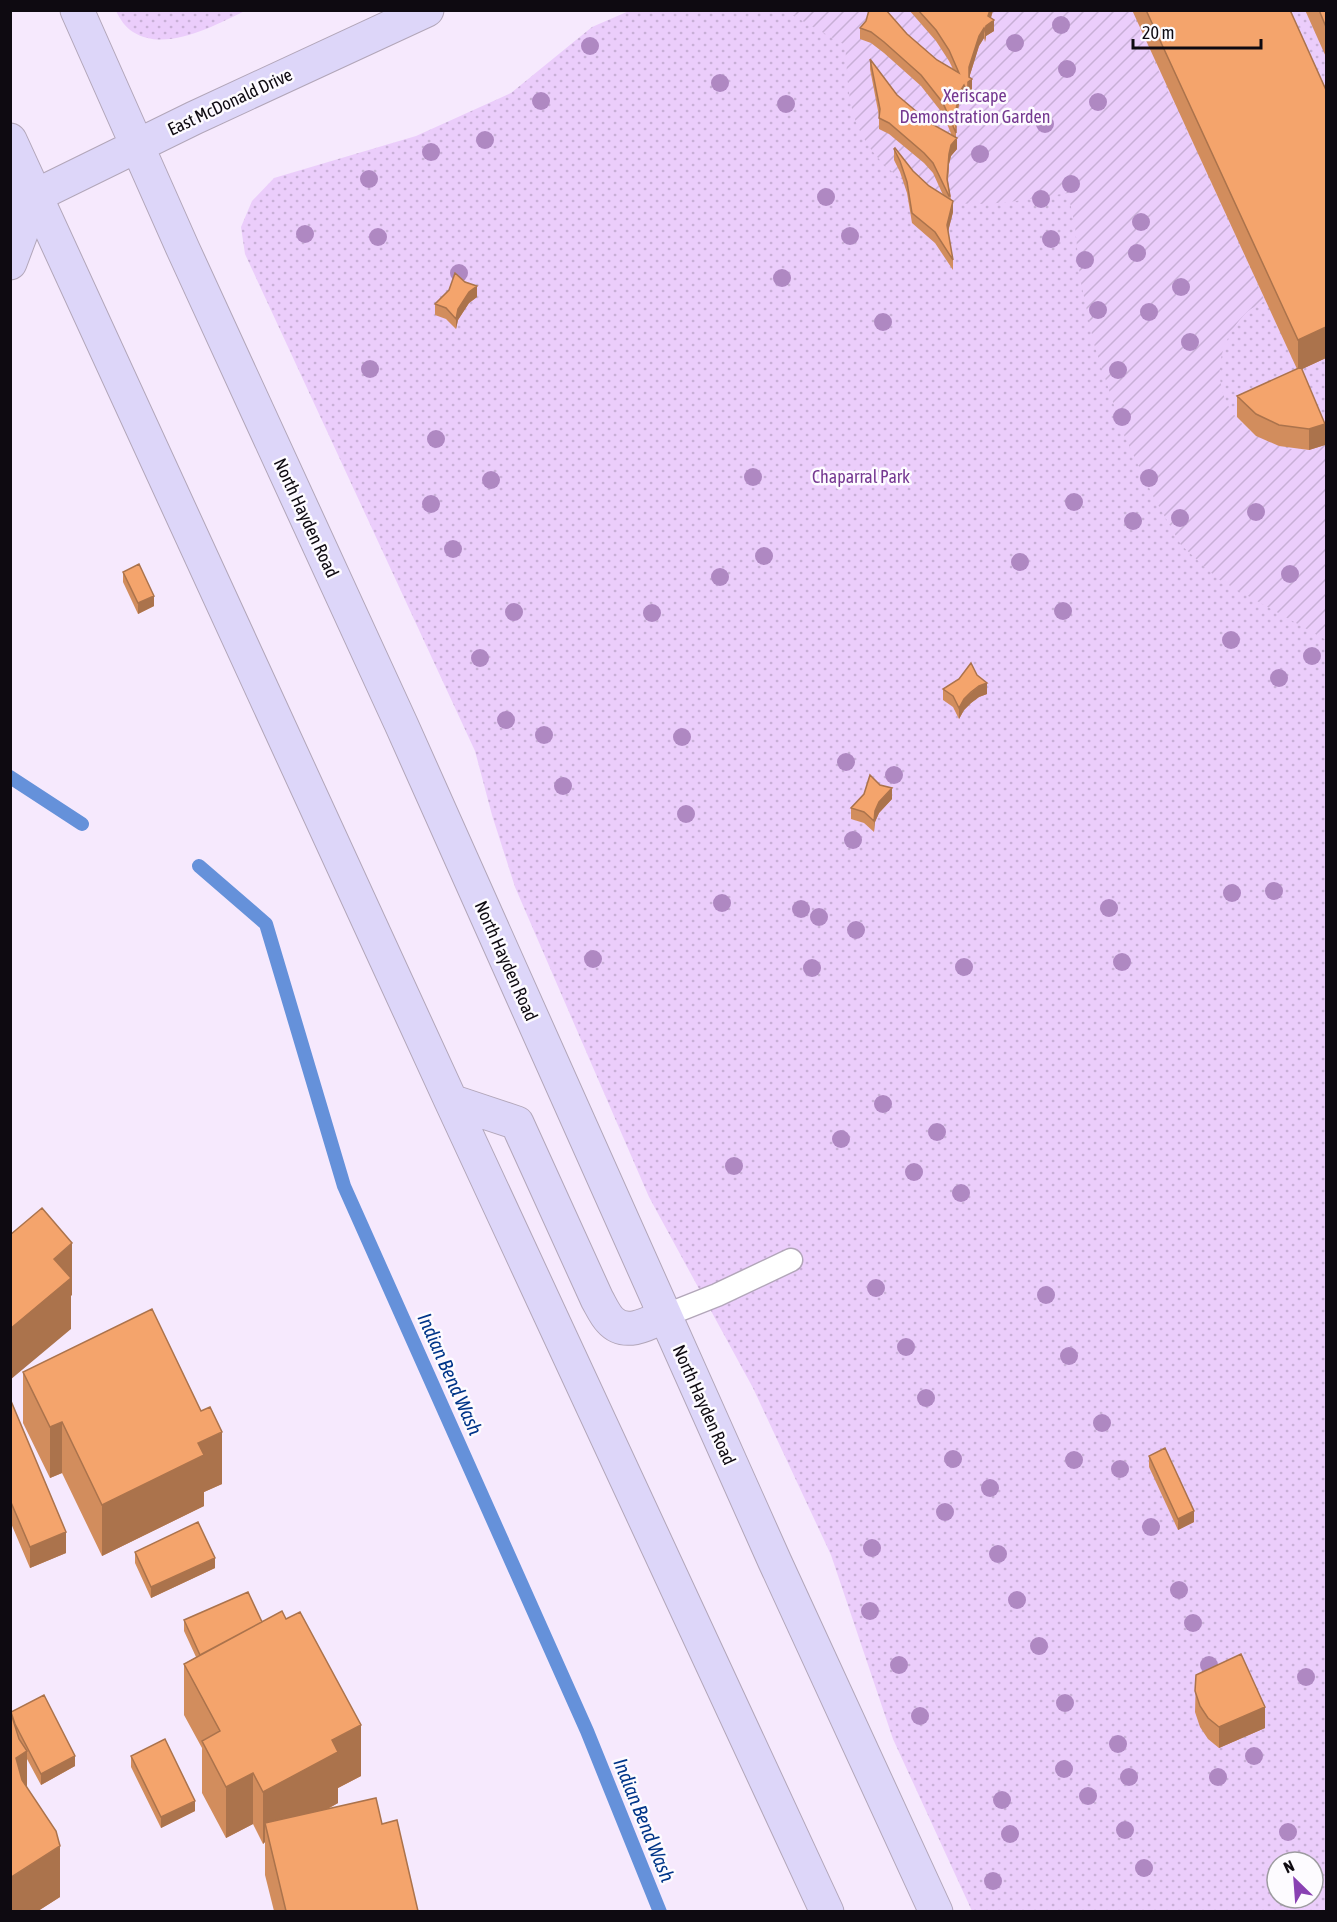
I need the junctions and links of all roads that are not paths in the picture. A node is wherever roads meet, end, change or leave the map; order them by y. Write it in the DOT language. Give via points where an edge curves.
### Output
graph roads {
  1 [pos="77,10"];
  2 [pos="427,10"];
  3 [pos="10,140"];
  4 [pos="137,146"];
  5 [pos="22,196"];
  6 [pos="10,262"];
  7 [pos="451,1101"];
  8 [pos="791,1260"];
  9 [pos="664,1317"];
  10 [pos="827,1911"];
  11 [pos="936,1911"];
  1 -- 4 [label="main road, North Hayden Road"];
  2 -- 4 [label="main road, East McDonald Drive"];
  3 -- 5 [label="main road"];
  4 -- 5 [label="main road, East McDonald Drive"];
  4 -- 9 [label="main road, North Hayden Road" via="402,726"];
  5 -- 6 [label="main road"];
  5 -- 7 [label="main road"];
  7 -- 9 [label="main road" via="517,1123 610,1321 621,1328 638,1328"];
  7 -- 10 [label="main road"];
  8 -- 9 [label="lane"];
  9 -- 11 [label="main road, North Hayden Road"];
}
